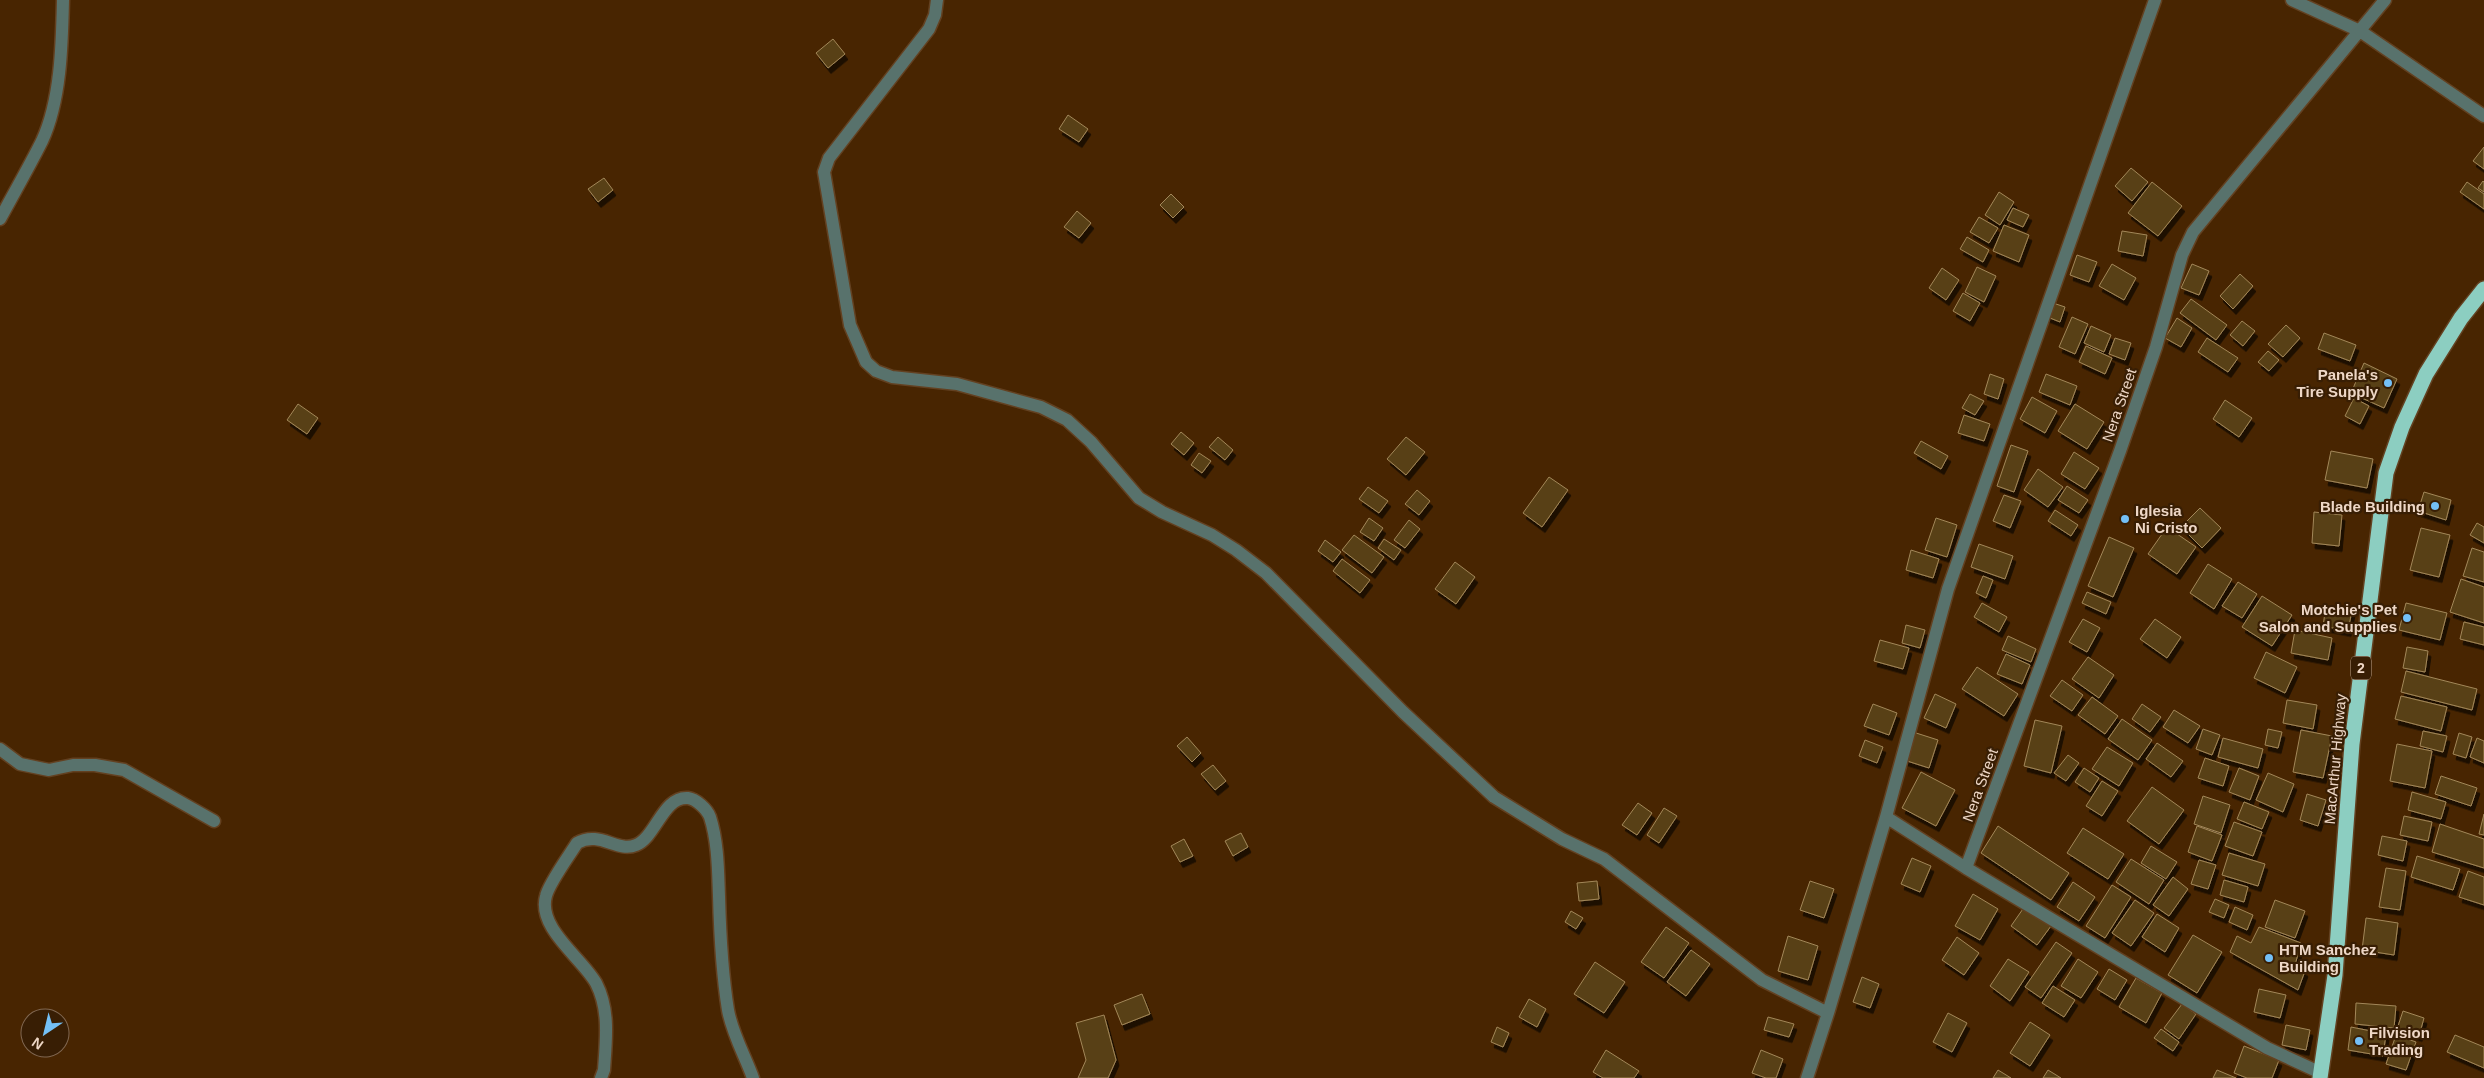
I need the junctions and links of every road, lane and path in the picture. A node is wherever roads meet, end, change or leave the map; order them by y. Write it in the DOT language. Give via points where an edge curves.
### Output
graph roads {
  1 [pos="63,0"];
  2 [pos="937,0"];
  3 [pos="2155,0"];
  4 [pos="2292,0"];
  5 [pos="2384,0"];
  6 [pos="2360,31"];
  7 [pos="2484,116"];
  8 [pos="0,219"];
  9 [pos="2484,289"];
  10 [pos="0,749"];
  11 [pos="1886,817"];
  12 [pos="214,820"];
  13 [pos="1966,868"];
  14 [pos="1828,1013"];
  15 [pos="2321,1076"];
  16 [pos="601,1078"];
  17 [pos="753,1078"];
  18 [pos="1807,1078"];
  1 -- 8 [label="street" via="62,53 56,93 43,139"];
  2 -- 14 [label="street" via="929,29 829,158 824,172 850,325 866,362 892,377 956,384 1041,407 1067,420 1091,442 1139,498 1212,535 1266,574 1403,712 1494,797 1562,839 1610,863 1762,980"];
  3 -- 11 [label="street" via="1948,589"];
  4 -- 6 [label="street"];
  5 -- 6 [label="street, Nera Street"];
  6 -- 7 [label="street"];
  6 -- 13 [label="street, Nera Street" via="2193,232 2182,255 2156,347 2120,451"];
  9 -- 15 [label="highway, MacArthur Highway / 2" via="2461,318 2426,374 2386,473 2352,744 2335,975"];
  10 -- 12 [label="street" via="20,764 49,770 73,765 124,770"];
  11 -- 13 [label="street"];
  11 -- 14 [label="street"];
  13 -- 15 [label="street" via="2267,1048"];
  14 -- 18 [label="street"];
  16 -- 17 [label="street" via="607,1014 596,984 548,923 546,895 577,843 595,838 625,846 636,845 673,804 679,799 689,798 710,815 717,851 720,932 728,1012"];
}
